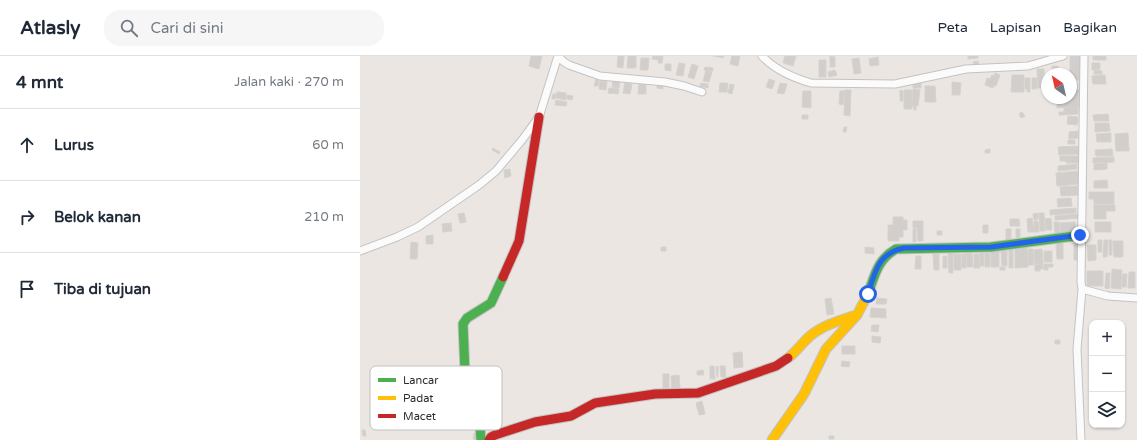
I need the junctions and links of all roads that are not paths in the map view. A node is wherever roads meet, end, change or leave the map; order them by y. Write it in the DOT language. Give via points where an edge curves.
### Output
graph roads {
  1 [pos="558,56"];
  2 [pos="762,56"];
  3 [pos="1062,56"];
  4 [pos="1084,56"];
  5 [pos="702,92"];
  6 [pos="539,117"];
  7 [pos="1082,235"];
  8 [pos="360,251"];
  9 [pos="1082,288"];
  10 [pos="1137,298"];
  11 [pos="857,315"];
  12 [pos="465,366"];
  13 [pos="480,430"];
  14 [pos="481,440"];
  15 [pos="489,440"];
  16 [pos="772,440"];
  17 [pos="1081,440"];
  1 -- 5 [label="street" via="569,65 600,76 665,82"];
  1 -- 6 [label="street"];
  2 -- 3 [label="street" via="777,68 802,81 890,85 966,69 1028,66"];
  4 -- 7 [label="street"];
  6 -- 8 [label="street" via="496,171 478,185 418,227"];
  6 -- 12 [label="street" via="519,241 490,303 467,318 463,324"];
  7 -- 9 [label="street"];
  7 -- 11 [label="street" via="991,247 896,249 878,265 868,294"];
  9 -- 10 [label="street" via="1108,296"];
  9 -- 17 [label="street" via="1077,349"];
  11 -- 15 [label="street" via="830,324 811,335 796,352 776,366 698,393 655,394 595,403 571,416 535,422 495,435"];
  11 -- 16 [label="street" via="826,349 804,394"];
  13 -- 14 [label="street"];
}
